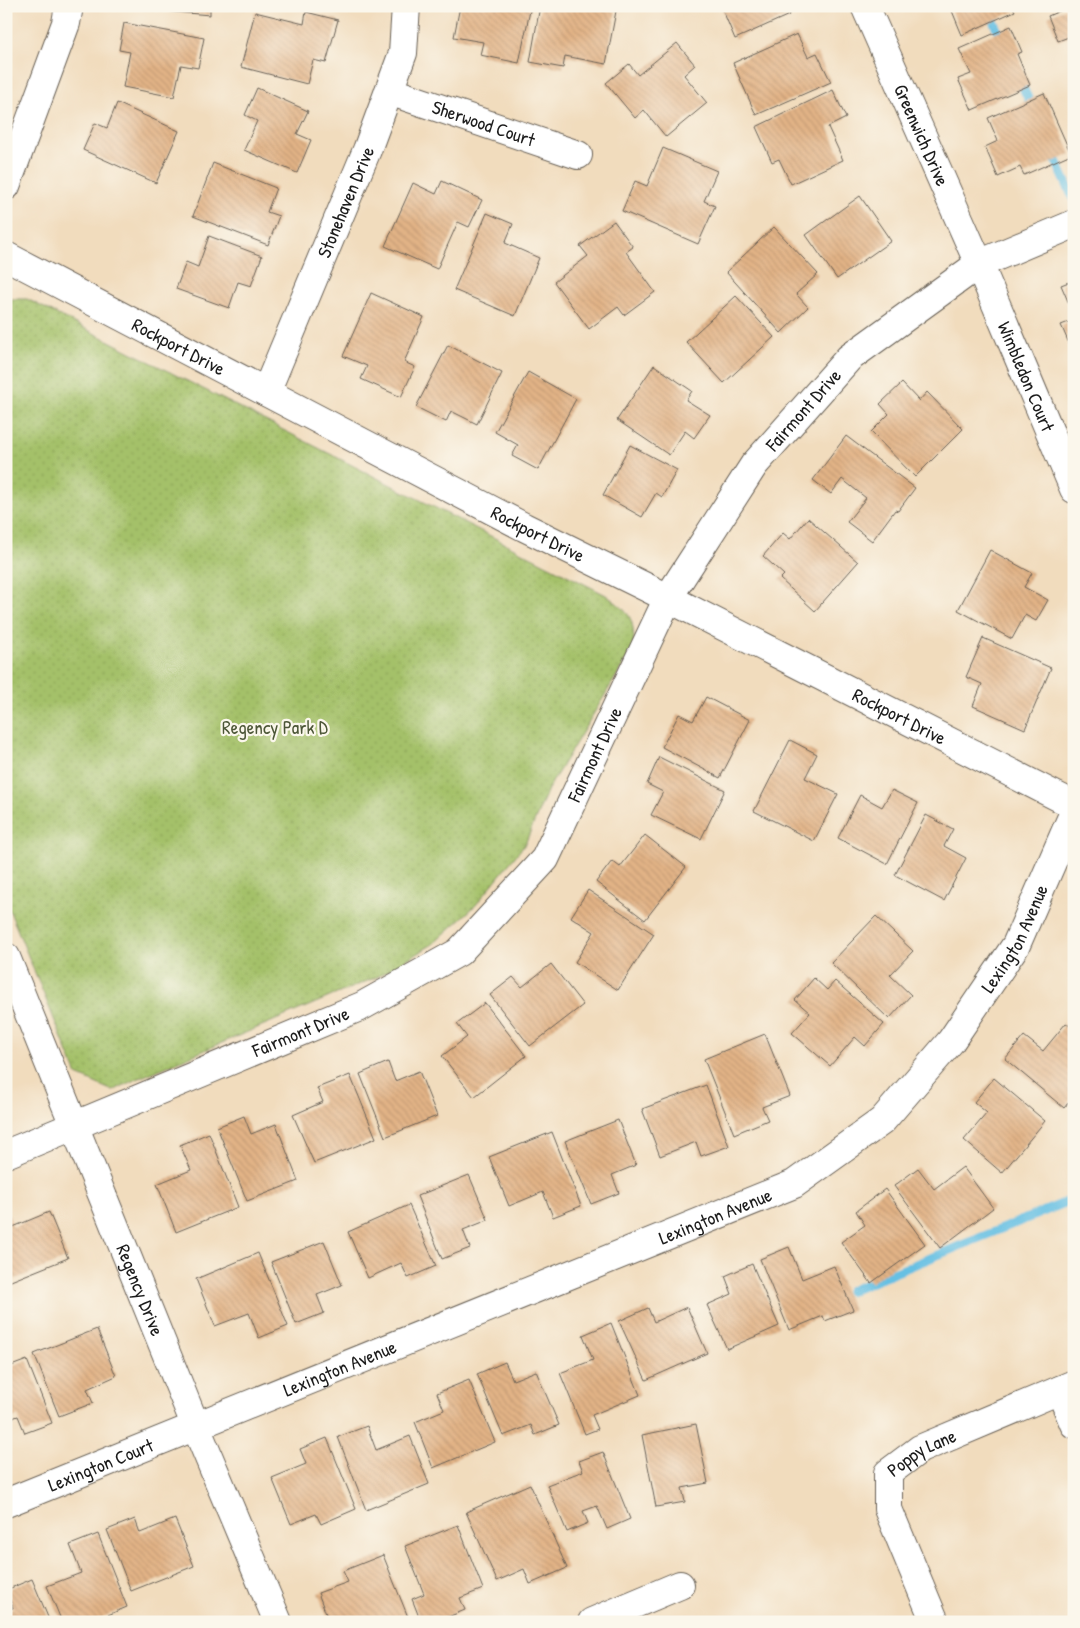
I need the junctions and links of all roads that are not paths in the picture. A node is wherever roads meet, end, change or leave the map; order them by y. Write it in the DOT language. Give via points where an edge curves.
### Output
graph roads {
  1 [pos="69,6"];
  2 [pos="406,6"];
  3 [pos="865,6"];
  4 [pos="389,91"];
  5 [pos="578,156"];
  6 [pos="6,186"];
  7 [pos="1074,224"];
  8 [pos="6,256"];
  9 [pos="979,264"];
  10 [pos="266,392"];
  11 [pos="1074,489"];
  12 [pos="668,598"];
  13 [pos="1074,805"];
  14 [pos="1074,812"];
  15 [pos="6,957"];
  16 [pos="74,1126"];
  17 [pos="6,1154"];
  18 [pos="1067,1387"];
  19 [pos="1074,1424"];
  20 [pos="196,1427"];
  21 [pos="6,1503"];
  22 [pos="680,1585"];
  23 [pos="278,1622"];
  24 [pos="592,1622"];
  25 [pos="935,1622"];
  1 -- 6 [label="street" via="66,23"];
  2 -- 4 [label="street, Stonehaven Drive" via="403,53"];
  3 -- 9 [label="street, Greenwich Drive"];
  4 -- 5 [label="street, Sherwood Court"];
  4 -- 10 [label="street, Stonehaven Drive"];
  7 -- 9 [label="street, Fairmont Drive"];
  8 -- 10 [label="street, Rockport Drive"];
  9 -- 11 [label="street, Wimbledon Court"];
  9 -- 12 [label="street, Fairmont Drive" via="849,358 754,465"];
  10 -- 12 [label="street, Rockport Drive"];
  12 -- 13 [label="street, Rockport Drive"];
  12 -- 16 [label="street, Fairmont Drive" via="545,859 459,952 362,1006"];
  14 -- 20 [label="street, Lexington Avenue" via="1016,945 951,1041 882,1120 794,1184"];
  15 -- 16 [label="street, Regency Drive"];
  16 -- 17 [label="street, Fairmont Drive"];
  16 -- 20 [label="street, Regency Drive"];
  18 -- 19 [label="street"];
  18 -- 25 [label="street, Poppy Lane" via="920,1449 888,1473 888,1508"];
  20 -- 21 [label="street, Lexington Court"];
  20 -- 23 [label="street, Regency Drive"];
  22 -- 24 [label="street"];
}
